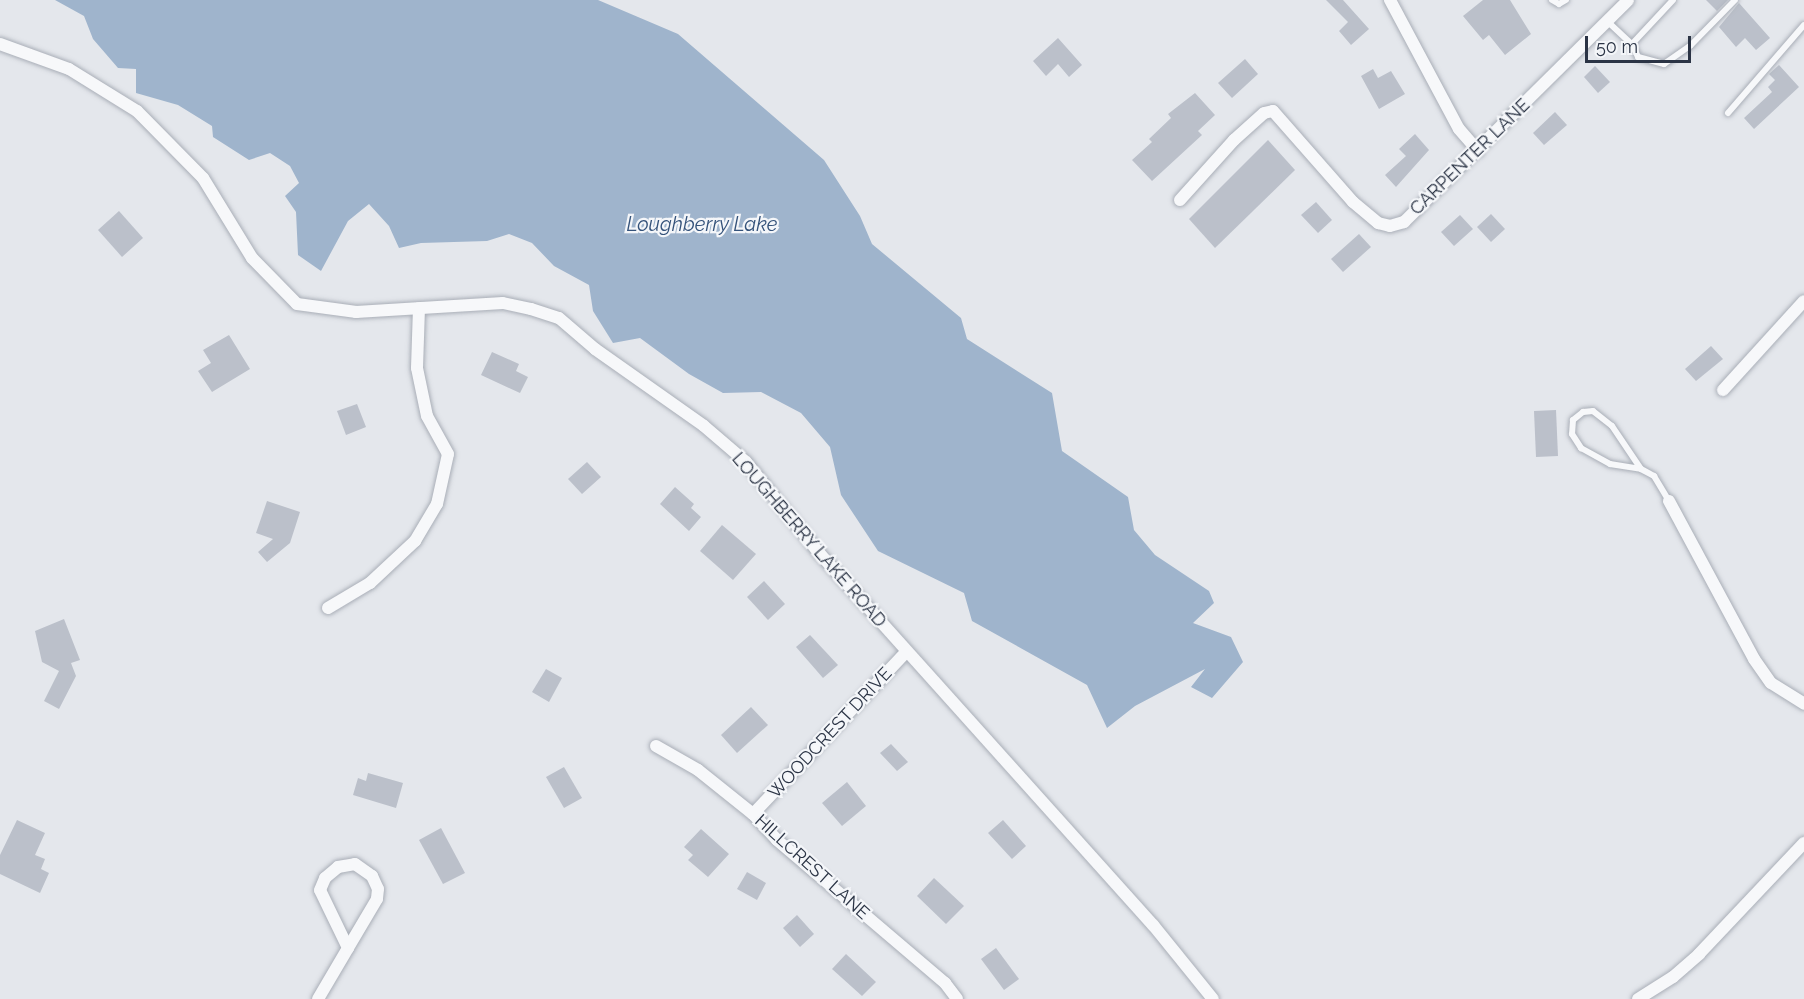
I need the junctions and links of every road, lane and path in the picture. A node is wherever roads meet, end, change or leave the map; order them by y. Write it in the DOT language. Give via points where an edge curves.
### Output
graph roads {
  1 [pos="1390,0"];
  2 [pos="1552,0"];
  3 [pos="1566,0"];
  4 [pos="1628,0"];
  5 [pos="1674,0"];
  6 [pos="1735,0"];
  7 [pos="1607,21"];
  8 [pos="1804,25"];
  9 [pos="0,44"];
  10 [pos="1632,44"];
  11 [pos="1728,113"];
  12 [pos="1478,151"];
  13 [pos="1180,200"];
  14 [pos="1804,301"];
  15 [pos="419,308"];
  16 [pos="1723,390"];
  17 [pos="1641,469"];
  18 [pos="1668,501"];
  19 [pos="328,608"];
  20 [pos="906,652"];
  21 [pos="1804,704"];
  22 [pos="656,746"];
  23 [pos="753,814"];
  24 [pos="1804,843"];
  25 [pos="348,948"];
  26 [pos="318,999"];
  27 [pos="957,999"];
  28 [pos="1213,999"];
  29 [pos="1638,999"];
  1 -- 12 [label="street" via="1459,129"];
  2 -- 3 [label="lane" via="1559,4"];
  4 -- 7 [label="street, CARPENTER LANE"];
  5 -- 10 [label="lane"];
  6 -- 10 [label="lane" via="1690,46 1664,64 1638,57"];
  7 -- 10 [label="lane"];
  7 -- 12 [label="street, CARPENTER LANE"];
  8 -- 11 [label="lane"];
  9 -- 15 [label="street, LOUGHBERRY LAKE ROAD" via="69,69 137,111 203,178 252,258 297,304 356,312"];
  12 -- 13 [label="street, CARPENTER LANE" via="1404,222 1390,226 1378,222 1353,202 1273,111 1264,113 1234,140"];
  14 -- 16 [label="street"];
  15 -- 19 [label="street" via="417,368 427,416 448,454 437,504 416,541 370,583"];
  15 -- 20 [label="street, LOUGHBERRY LAKE ROAD" via="503,303 559,318 746,462"];
  17 -- 17 [label="lane" via="1610,464 1581,448 1572,434 1574,420 1583,412 1593,411 1612,426"];
  17 -- 18 [label="lane" via="1654,476"];
  18 -- 21 [label="street" via="1754,659 1771,683"];
  20 -- 23 [label="street, WOODCREST DRIVE"];
  20 -- 28 [label="street, LOUGHBERRY LAKE ROAD" via="1153,925"];
  22 -- 23 [label="street, HILLCREST LANE" via="698,770"];
  23 -- 27 [label="street, HILLCREST LANE" via="777,840 945,983"];
  24 -- 29 [label="street" via="1699,954 1673,977"];
  25 -- 25 [label="street" via="320,890 325,878 338,867 355,864 372,876 378,889 377,899"];
  25 -- 26 [label="street"];
}
